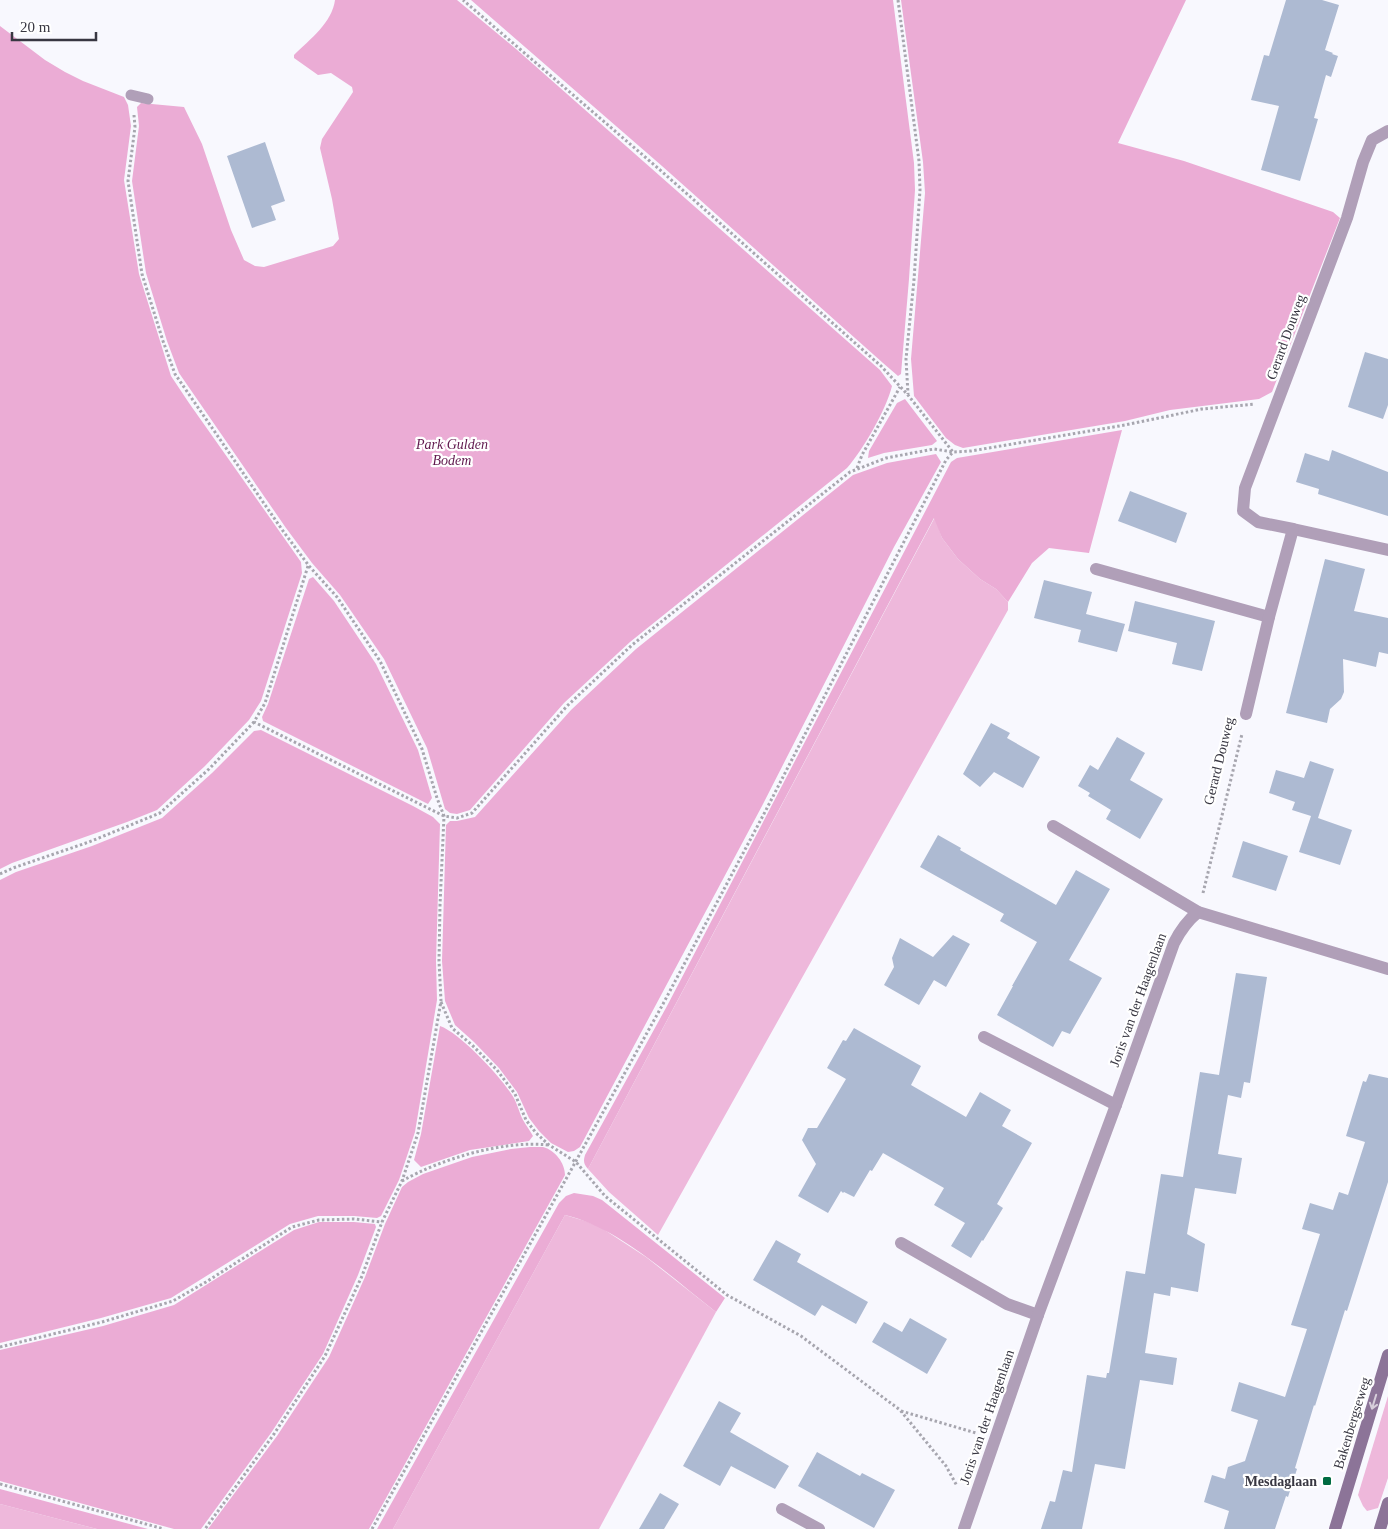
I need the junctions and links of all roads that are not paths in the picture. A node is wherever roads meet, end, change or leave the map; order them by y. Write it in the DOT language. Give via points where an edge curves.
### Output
graph roads {
  1 [pos="131,95"];
  2 [pos="148,99"];
  3 [pos="1388,131"];
  4 [pos="1293,529"];
  5 [pos="1388,550"];
  6 [pos="1096,569"];
  7 [pos="1269,617"];
  8 [pos="1246,714"];
  9 [pos="1053,826"];
  10 [pos="1198,912"];
  11 [pos="1388,969"];
  12 [pos="984,1037"];
  13 [pos="1116,1105"];
  14 [pos="901,1243"];
  15 [pos="1038,1315"];
  16 [pos="1388,1355"];
  17 [pos="1388,1503"];
  18 [pos="782,1509"];
  19 [pos="1338,1528"];
  20 [pos="819,1529"];
  21 [pos="964,1529"];
  22 [pos="1380,1529"];
  1 -- 2 [label="lane"];
  3 -- 4 [label="street, Gerard Douweg" via="1372,140 1347,218 1245,488 1243,511 1258,522"];
  4 -- 5 [label="street, Gerard Douweg"];
  4 -- 7 [label="street, Gerard Douweg"];
  6 -- 7 [label="street"];
  7 -- 8 [label="street, Gerard Douweg"];
  9 -- 10 [label="street"];
  10 -- 11 [label="street"];
  10 -- 13 [label="street, Joris van der Haagenlaan" via="1179,932 1174,943"];
  12 -- 13 [label="street"];
  13 -- 15 [label="street, Joris van der Haagenlaan"];
  14 -- 15 [label="street" via="1008,1304"];
  15 -- 21 [label="street, Joris van der Haagenlaan"];
  16 -- 19 [label="street, Bakenbergseweg, one-way"];
  17 -- 22 [label="street"];
  18 -- 20 [label="street"];
}
